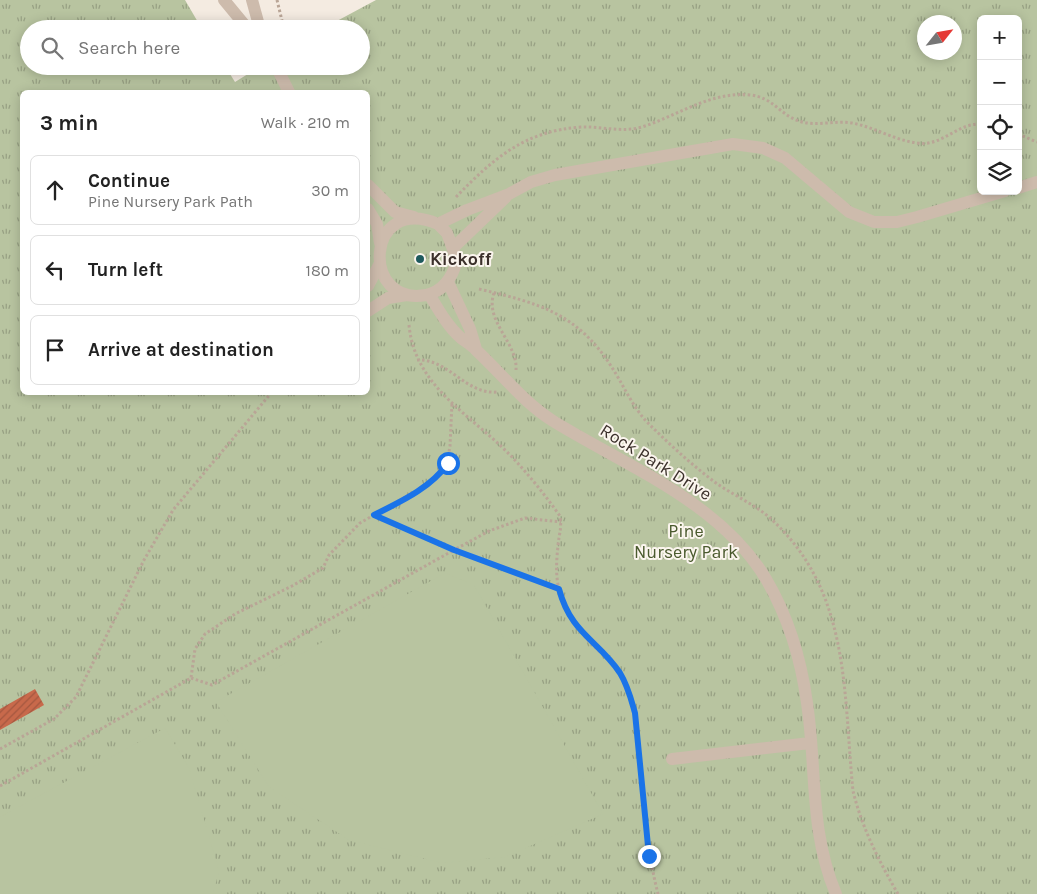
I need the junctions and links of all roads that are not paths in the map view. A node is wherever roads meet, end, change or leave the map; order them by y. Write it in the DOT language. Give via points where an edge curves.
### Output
graph roads {
  1 [pos="224,0"];
  2 [pos="252,0"];
  3 [pos="241,20"];
  4 [pos="258,20"];
  5 [pos="280,75"];
  6 [pos="288,90"];
  7 [pos="1037,182"];
  8 [pos="370,187"];
  9 [pos="1022,187"];
  10 [pos="509,194"];
  11 [pos="992,195"];
  12 [pos="370,212"];
  13 [pos="414,217"];
  14 [pos="438,224"];
  15 [pos="380,243"];
  16 [pos="454,247"];
  17 [pos="379,264"];
  18 [pos="370,282"];
  19 [pos="448,282"];
  20 [pos="429,294"];
  21 [pos="407,295"];
  22 [pos="370,309"];
  23 [pos="476,349"];
  24 [pos="810,743"];
  25 [pos="672,759"];
  26 [pos="836,894"];
  1 -- 3 [label="street"];
  2 -- 4 [label="street"];
  5 -- 6 [label="street"];
  7 -- 9 [label="street"];
  8 -- 13 [label="street" via="395,212"];
  10 -- 11 [label="street" via="531,182 555,175 733,144 763,148 785,158 849,212 874,222 897,222"];
  10 -- 14 [label="street"];
  10 -- 16 [label="street"];
  12 -- 15 [label="street" via="377,224"];
  13 -- 14 [label="street"];
  13 -- 15 [label="street" via="393,226"];
  14 -- 16 [label="street" via="448,233"];
  15 -- 17 [label="street"];
  16 -- 19 [label="street" via="457,260"];
  17 -- 18 [label="street"];
  17 -- 21 [label="street" via="389,284"];
  19 -- 20 [label="street"];
  19 -- 23 [label="street, Rock Park Drive"];
  20 -- 21 [label="street"];
  20 -- 23 [label="street, Rock Park Drive" via="460,337"];
  21 -- 22 [label="street" via="388,298"];
  23 -- 24 [label="street, Rock Park Drive" via="517,392 552,420 676,491 714,519 738,544 764,577 785,614 800,661 808,705"];
  24 -- 25 [label="street"];
  24 -- 26 [label="street, Rock Park Drive" via="813,797 822,847"];
}
